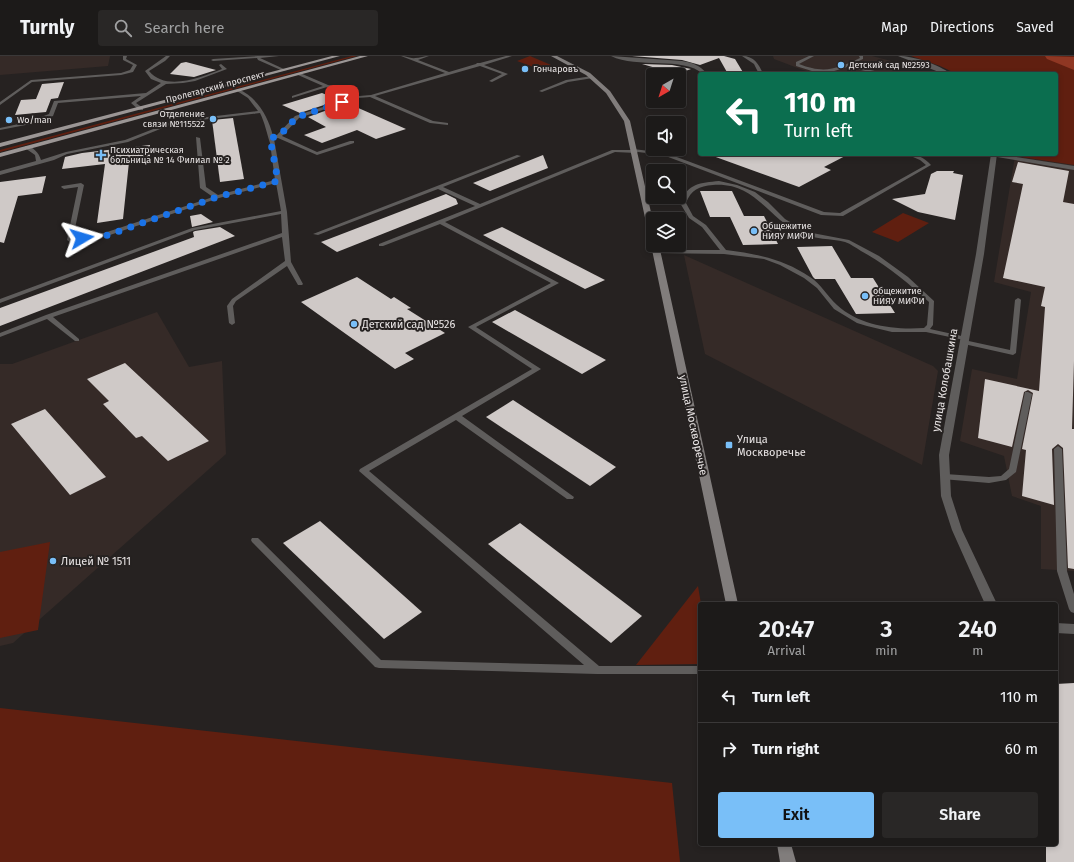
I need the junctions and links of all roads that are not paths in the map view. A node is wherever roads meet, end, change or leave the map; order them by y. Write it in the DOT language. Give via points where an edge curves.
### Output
graph roads {
  1 [pos="125,56"];
  2 [pos="168,56"];
  3 [pos="277,56"];
  4 [pos="338,56"];
  5 [pos="366,56"];
  6 [pos="403,56"];
  7 [pos="427,56"];
  8 [pos="510,56"];
  9 [pos="553,56"];
  10 [pos="613,56"];
  11 [pos="744,56"];
  12 [pos="812,56"];
  13 [pos="861,56"];
  14 [pos="900,56"];
  15 [pos="255,58"];
  16 [pos="213,60"];
  17 [pos="414,60"];
  18 [pos="478,64"];
  19 [pos="135,65"];
  20 [pos="140,65"];
  21 [pos="221,65"];
  22 [pos="146,66"];
  23 [pos="848,66"];
  24 [pos="151,67"];
  25 [pos="284,70"];
  26 [pos="703,72"];
  27 [pos="760,72"];
  28 [pos="876,72"];
  29 [pos="943,72"];
  30 [pos="448,73"];
  31 [pos="299,74"];
  32 [pos="592,77"];
  33 [pos="491,81"];
  34 [pos="164,82"];
  35 [pos="328,86"];
  36 [pos="238,90"];
  37 [pos="541,91"];
  38 [pos="147,94"];
  39 [pos="370,96"];
  40 [pos="294,97"];
  41 [pos="358,97"];
  42 [pos="0,104"];
  43 [pos="140,109"];
  44 [pos="261,112"];
  45 [pos="446,124"];
  46 [pos="0,129"];
  47 [pos="279,136"];
  48 [pos="198,138"];
  49 [pos="270,138"];
  50 [pos="352,142"];
  51 [pos="0,145"];
  52 [pos="27,147"];
  53 [pos="635,151"];
  54 [pos="0,155"];
  55 [pos="519,156"];
  56 [pos="914,156"];
  57 [pos="992,156"];
  58 [pos="998,156"];
  59 [pos="39,162"];
  60 [pos="1074,168"];
  61 [pos="0,173"];
  62 [pos="278,181"];
  63 [pos="64,187"];
  64 [pos="438,187"];
  65 [pos="217,197"];
  66 [pos="480,206"];
  67 [pos="284,212"];
  68 [pos="648,212"];
  69 [pos="440,222"];
  70 [pos="285,234"];
  71 [pos="316,234"];
  72 [pos="382,245"];
  73 [pos="686,250"];
  74 [pos="657,252"];
  75 [pos="724,252"];
  76 [pos="288,262"];
  77 [pos="300,284"];
  78 [pos="1018,300"];
  79 [pos="0,301"];
  80 [pos="48,316"];
  81 [pos="232,323"];
  82 [pos="926,330"];
  83 [pos="0,335"];
  84 [pos="77,340"];
  85 [pos="964,340"];
  86 [pos="1028,394"];
  87 [pos="456,416"];
  88 [pos="1058,449"];
  89 [pos="945,477"];
  90 [pos="570,498"];
  91 [pos="255,540"];
  92 [pos="732,602"];
  93 [pos="990,602"];
  94 [pos="1074,609"];
  95 [pos="1058,628"];
  96 [pos="1074,629"];
  97 [pos="598,670"];
  98 [pos="698,670"];
  99 [pos="784,846"];
  100 [pos="788,862"];
  1 -- 19 [label="lane" via="124,59"];
  2 -- 24 [label="lane" via="166,60"];
  3 -- 15 [label="lane"];
  4 -- 25 [label="main road, Пролетарский проспект"];
  5 -- 31 [label="main road, Пролетарский проспект"];
  6 -- 17 [label="lane"];
  7 -- 17 [label="lane"];
  8 -- 18 [label="lane"];
  9 -- 32 [label="main road"];
  10 -- 26 [label="lane" via="684,61 697,65"];
  11 -- 27 [label="lane" via="756,63"];
  12 -- 23 [label="lane" via="797,63 798,65 821,72"];
  13 -- 23 [label="lane" via="862,58"];
  14 -- 29 [label="street"];
  15 -- 16 [label="lane"];
  15 -- 25 [label="lane"];
  17 -- 30 [label="lane"];
  18 -- 30 [label="lane"];
  18 -- 33 [label="lane" via="506,74"];
  19 -- 20 [label="lane"];
  19 -- 42 [label="lane" via="132,71 121,74 31,81"];
  21 -- 34 [label="lane" via="225,69 212,75 185,81"];
  22 -- 24 [label="lane"];
  23 -- 28 [label="lane"];
  24 -- 34 [label="lane" via="146,70 149,75"];
  25 -- 43 [label="main road, Пролетарский проспект"];
  30 -- 39 [label="lane"];
  31 -- 35 [label="lane"];
  31 -- 36 [label="main road, Пролетарский проспект"];
  32 -- 37 [label="lane" via="567,81"];
  32 -- 53 [label="main road" via="608,92 627,121"];
  34 -- 38 [label="lane"];
  35 -- 40 [label="lane"];
  35 -- 41 [label="lane"];
  36 -- 44 [label="lane" via="248,95"];
  36 -- 52 [label="main road, Пролетарский проспект"];
  38 -- 43 [label="lane" via="133,103"];
  38 -- 46 [label="lane" via="56,102 51,115"];
  39 -- 41 [label="lane"];
  39 -- 45 [label="lane" via="432,122"];
  41 -- 47 [label="lane" via="297,117"];
  43 -- 51 [label="main road, Пролетарский проспект"];
  44 -- 49 [label="lane" via="266,120"];
  44 -- 59 [label="lane" via="174,122 126,141"];
  47 -- 49 [label="lane"];
  47 -- 50 [label="lane" via="317,154"];
  48 -- 65 [label="lane" via="203,188"];
  49 -- 62 [label="lane"];
  52 -- 54 [label="main road, Пролетарский проспект"];
  52 -- 59 [label="lane" via="37,154"];
  53 -- 56 [label="lane" via="664,154 833,216 841,215 929,165"];
  53 -- 66 [label="lane" via="614,151"];
  53 -- 68 [label="main road"];
  55 -- 64 [label="lane"];
  57 -- 85 [label="street, улица Колобашкина" via="980,254"];
  58 -- 60 [label="lane"];
  59 -- 61 [label="lane"];
  62 -- 65 [label="lane"];
  62 -- 67 [label="lane"];
  63 -- 65 [label="lane" via="81,185 70,240 105,236"];
  64 -- 66 [label="lane"];
  64 -- 71 [label="lane"];
  66 -- 69 [label="lane"];
  67 -- 70 [label="lane"];
  67 -- 79 [label="lane" via="194,229"];
  69 -- 72 [label="lane"];
  69 -- 87 [label="lane" via="556,283 471,327 537,369"];
  70 -- 76 [label="lane"];
  70 -- 80 [label="lane"];
  73 -- 75 [label="lane"];
  74 -- 92 [label="main road, улица Москворечье"];
  75 -- 82 [label="lane" via="778,262 818,286 838,310 865,325 885,329"];
  75 -- 82 [label="lane" via="704,226 691,217 683,203 686,193 700,184 719,183 752,193 783,220 805,233 847,241 877,257 906,278 932,302 930,325"];
  76 -- 77 [label="lane"];
  76 -- 81 [label="lane" via="234,300 230,306"];
  78 -- 85 [label="lane" via="1013,354"];
  80 -- 83 [label="lane"];
  80 -- 84 [label="lane"];
  82 -- 85 [label="lane"];
  85 -- 89 [label="street, улица Колобашкина" via="944,455"];
  86 -- 89 [label="lane" via="1013,470 1003,478 989,480"];
  87 -- 90 [label="lane"];
  87 -- 97 [label="lane" via="363,471"];
  88 -- 94 [label="lane" via="1062,571"];
  89 -- 93 [label="street, улица Колобашкина" via="946,496 957,530"];
  91 -- 97 [label="lane" via="379,664"];
  95 -- 96 [label="street"];
  97 -- 98 [label="lane"];
  99 -- 100 [label="main road"];
}
